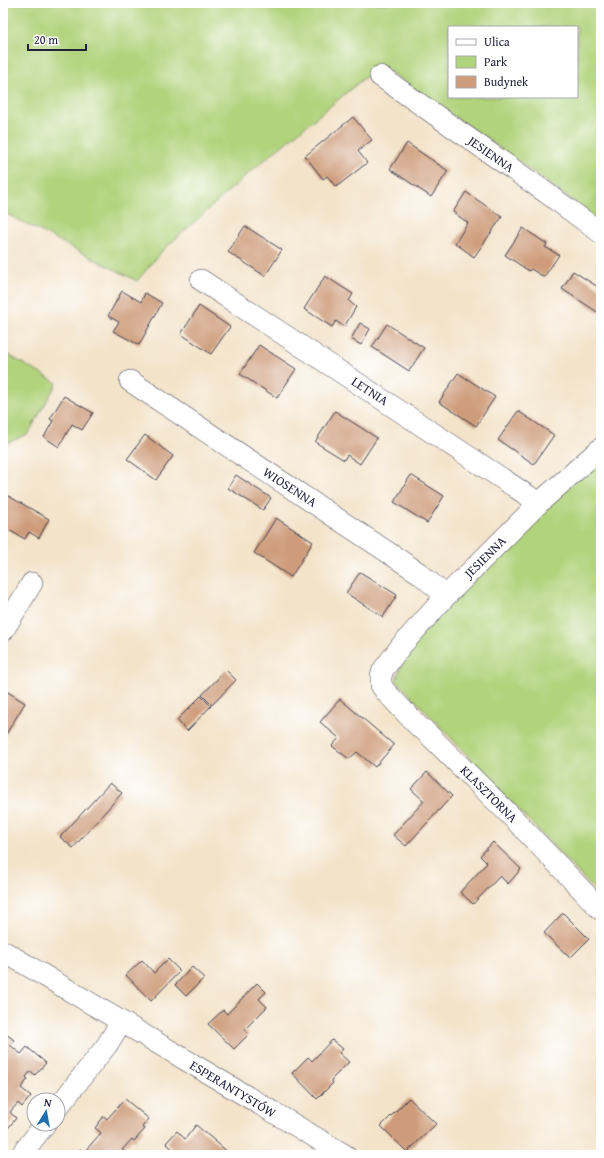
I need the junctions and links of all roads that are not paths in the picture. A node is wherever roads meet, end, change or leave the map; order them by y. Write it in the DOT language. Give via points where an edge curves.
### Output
graph roads {
  1 [pos="380,76"];
  2 [pos="601,233"];
  3 [pos="201,280"];
  4 [pos="130,381"];
  5 [pos="601,448"];
  6 [pos="539,503"];
  7 [pos="32,583"];
  8 [pos="446,596"];
  9 [pos="3,631"];
  10 [pos="381,676"];
  11 [pos="601,910"];
  12 [pos="3,951"];
  13 [pos="121,1022"];
  14 [pos="66,1097"];
  15 [pos="39,1132"];
  16 [pos="21,1155"];
  17 [pos="345,1155"];
  1 -- 2 [label="street, JESIENNA"];
  3 -- 6 [label="street, LETNIA"];
  4 -- 8 [label="street, WIOSENNA" via="419,573"];
  5 -- 6 [label="street, JESIENNA"];
  6 -- 8 [label="street, JESIENNA"];
  7 -- 9 [label="street"];
  8 -- 10 [label="street, JESIENNA" via="401,646"];
  10 -- 11 [label="street, KLASZTORNA" via="381,685 385,691"];
  12 -- 13 [label="street, ESPERANTYSTÓW"];
  13 -- 14 [label="street"];
  13 -- 17 [label="street, ESPERANTYSTÓW"];
  15 -- 16 [label="street"];
}
